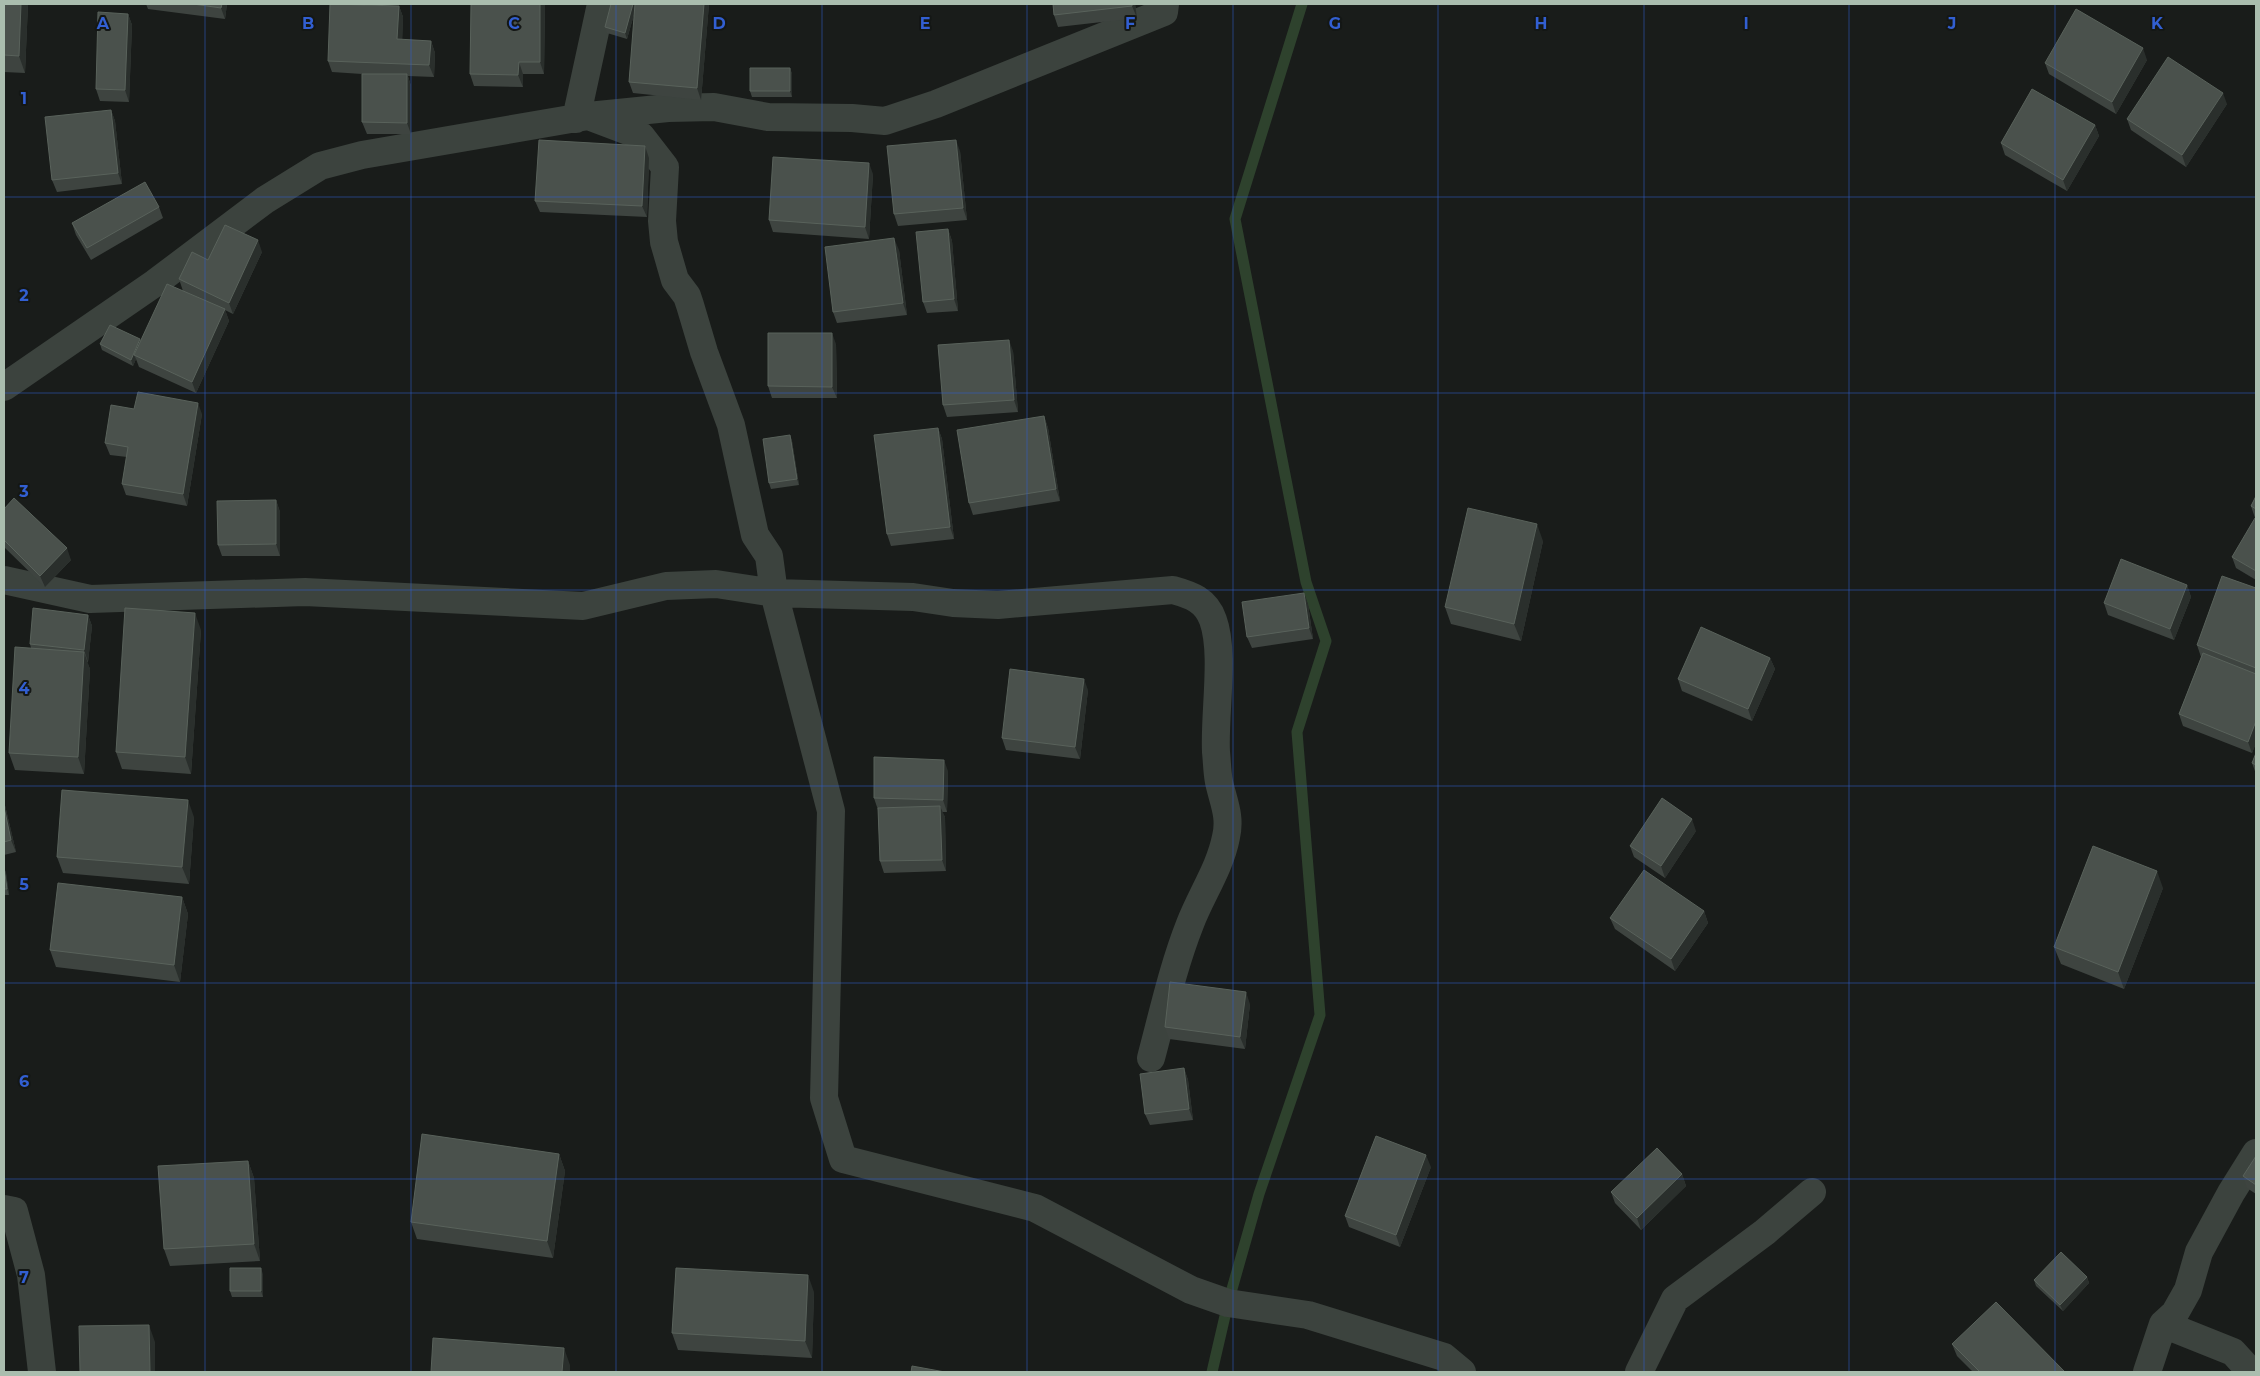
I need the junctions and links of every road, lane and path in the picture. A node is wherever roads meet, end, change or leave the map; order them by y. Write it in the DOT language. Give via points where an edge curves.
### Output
graph roads {
  1 [pos="601,4"];
  2 [pos="1165,4"];
  3 [pos="582,117"];
  4 [pos="4,386"];
  5 [pos="4,580"];
  6 [pos="774,593"];
  7 [pos="1151,1058"];
  8 [pos="2256,1153"];
  9 [pos="1812,1192"];
  10 [pos="4,1209"];
  11 [pos="2163,1324"];
  12 [pos="42,1372"];
  13 [pos="1462,1372"];
  14 [pos="1639,1372"];
  15 [pos="2147,1372"];
  16 [pos="2251,1372"];
  1 -- 3 [label="street"];
  2 -- 3 [label="street" via="1164,12 936,104 885,121 768,117 714,107"];
  3 -- 4 [label="street" via="362,155 320,166 265,200 155,283"];
  3 -- 6 [label="street" via="640,136 666,167 662,221 664,242 675,280 687,296 731,425 755,535 769,556"];
  5 -- 6 [label="street" via="90,599 305,592 583,606 666,586 716,584"];
  6 -- 7 [label="street" via="912,597 998,605 1173,590 1194,596 1205,605 1213,619 1218,640 1216,750 1228,825 1218,862 1190,923"];
  6 -- 13 [label="street" via="831,811 824,1098 843,1159 1035,1208 1191,1290 1228,1303 1317,1318 1444,1357"];
  8 -- 11 [label="street" via="2199,1252 2188,1290 2175,1313"];
  9 -- 14 [label="street" via="1765,1232 1675,1299"];
  10 -- 12 [label="street" via="14,1211 31,1275"];
  11 -- 15 [label="street"];
  11 -- 16 [label="street" via="2233,1352"];
}
